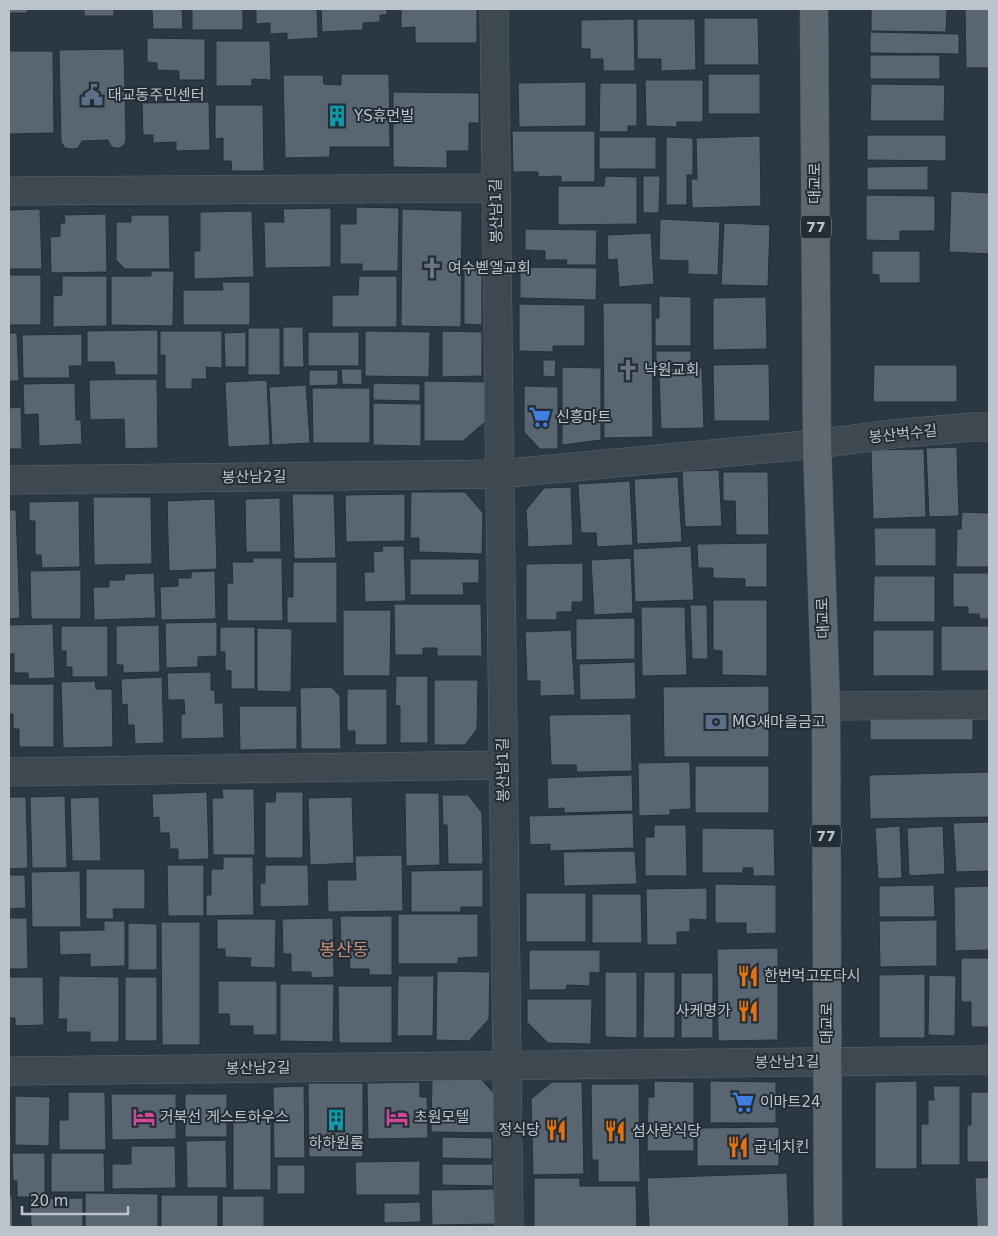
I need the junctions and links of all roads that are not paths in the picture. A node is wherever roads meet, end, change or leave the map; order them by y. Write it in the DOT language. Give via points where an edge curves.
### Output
graph roads {
  1 [pos="494,9"];
  2 [pos="814,9"];
  3 [pos="496,188"];
  4 [pos="9,191"];
  5 [pos="989,427"];
  6 [pos="817,444"];
  7 [pos="500,474"];
  8 [pos="9,480"];
  9 [pos="989,705"];
  10 [pos="826,706"];
  11 [pos="503,765"];
  12 [pos="9,772"];
  13 [pos="989,1060"];
  14 [pos="828,1062"];
  15 [pos="507,1065"];
  16 [pos="9,1071"];
  17 [pos="509,1227"];
  18 [pos="828,1227"];
  1 -- 3 [label="street, 봉산남1길"];
  2 -- 6 [label="main road, 대교로 / 77"];
  3 -- 4 [label="street"];
  3 -- 7 [label="street, 봉산남1길"];
  5 -- 6 [label="street, 봉산벅수길"];
  6 -- 7 [label="street"];
  6 -- 10 [label="main road, 대교로 / 77"];
  7 -- 8 [label="street, 봉산남2길"];
  7 -- 11 [label="street, 봉산남1길"];
  9 -- 10 [label="street"];
  10 -- 14 [label="main road, 대교로 / 77"];
  11 -- 12 [label="street"];
  11 -- 15 [label="street, 봉산남1길"];
  13 -- 14 [label="street, 봉산남1길"];
  14 -- 15 [label="street, 봉산남1길"];
  14 -- 18 [label="main road, 대교로 / 77"];
  15 -- 16 [label="street, 봉산남2길"];
  15 -- 17 [label="street, 봉산남1길"];
}
